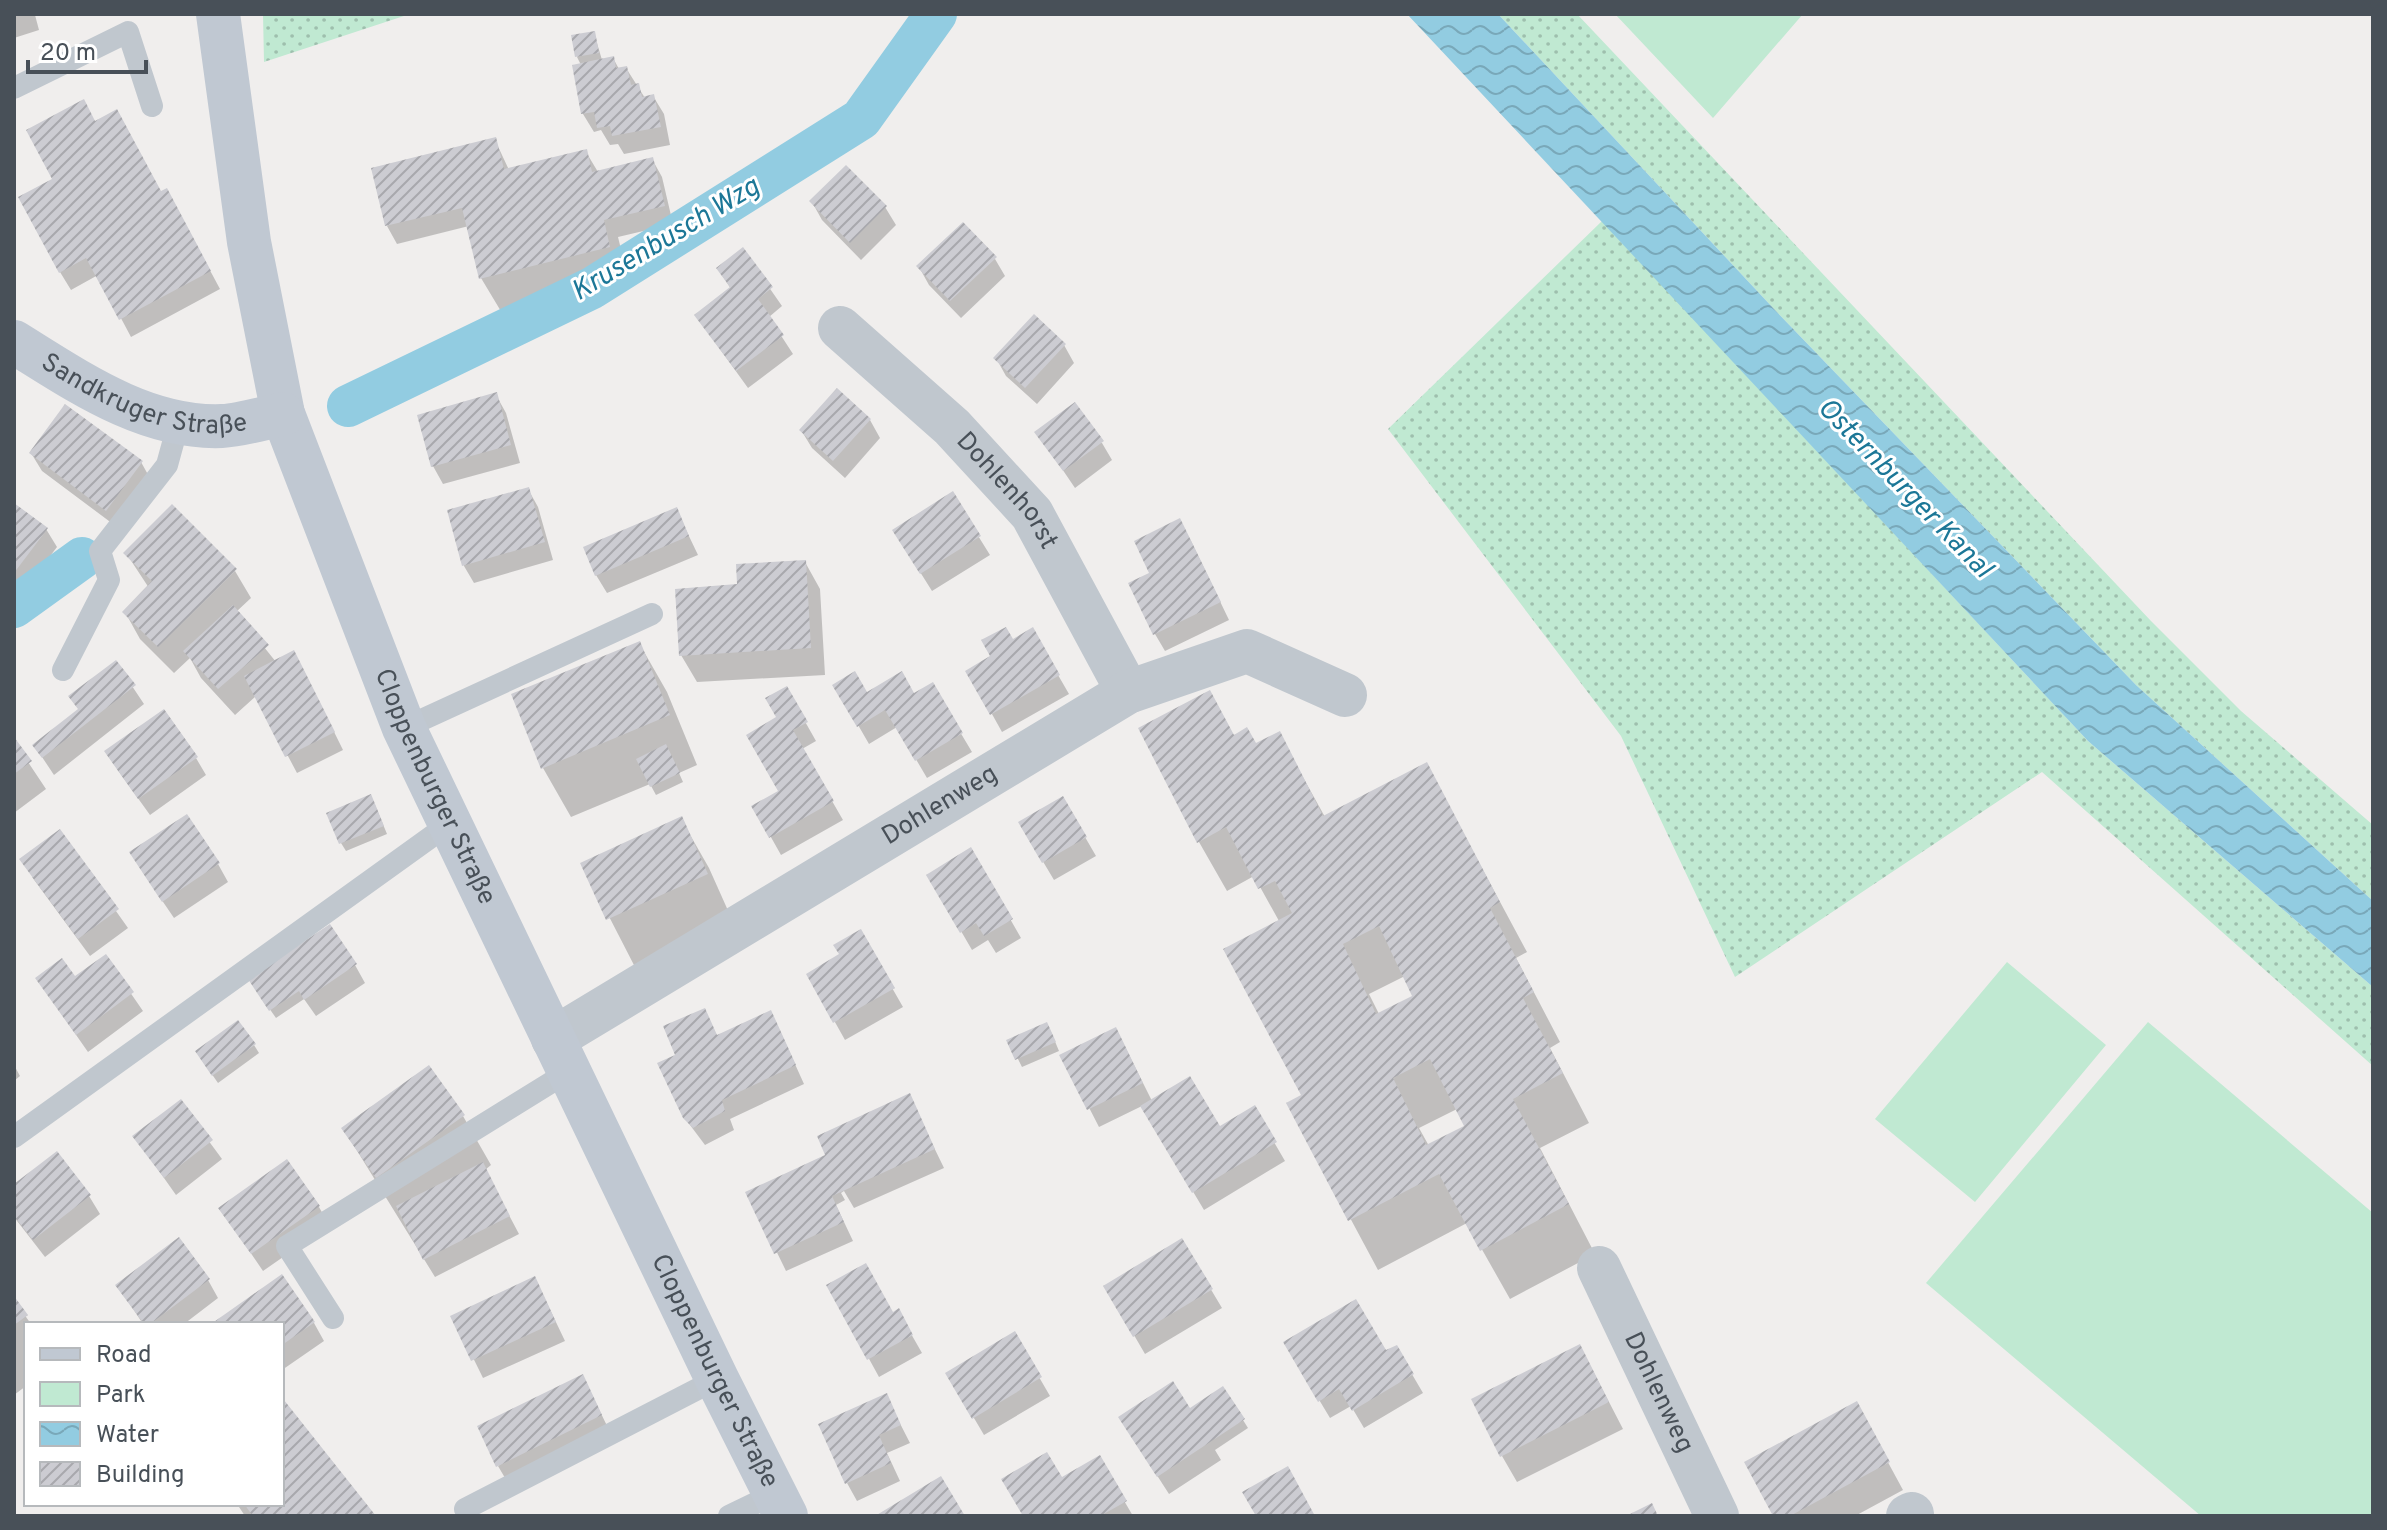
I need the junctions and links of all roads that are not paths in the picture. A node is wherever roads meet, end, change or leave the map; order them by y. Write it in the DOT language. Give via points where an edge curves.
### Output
graph roads {
  1 [pos="218,14"];
  2 [pos="14,88"];
  3 [pos="152,106"];
  4 [pos="840,328"];
  5 [pos="14,342"];
  6 [pos="283,414"];
  7 [pos="179,421"];
  8 [pos="652,614"];
  9 [pos="63,670"];
  10 [pos="1128,692"];
  11 [pos="1345,695"];
  12 [pos="404,728"];
  13 [pos="449,824"];
  14 [pos="561,1055"];
  15 [pos="14,1137"];
  16 [pos="1599,1268"];
  17 [pos="333,1318"];
  18 [pos="717,1379"];
  19 [pos="780,1505"];
  20 [pos="465,1509"];
  21 [pos="729,1516"];
  22 [pos="1717,1516"];
  1 -- 6 [label="main road, Cloppenburger Straße" via="249,242"];
  2 -- 3 [label="lane" via="128,32"];
  4 -- 10 [label="street, Dohlenhorst" via="952,427 1032,514"];
  5 -- 7 [label="main road, Sandkruger Straße" via="125,406"];
  6 -- 7 [label="main road, Sandkruger Straße" via="226,426"];
  6 -- 12 [label="main road, Cloppenburger Straße"];
  7 -- 9 [label="lane" via="167,465 100,551 109,580"];
  8 -- 12 [label="lane"];
  10 -- 11 [label="street, Dohlenweg" via="1247,651"];
  10 -- 14 [label="street, Dohlenweg"];
  12 -- 13 [label="main road, Cloppenburger Straße"];
  13 -- 14 [label="main road, Cloppenburger Straße"];
  13 -- 15 [label="lane"];
  14 -- 17 [label="lane" via="287,1246"];
  14 -- 18 [label="main road, Cloppenburger Straße"];
  16 -- 22 [label="street, Dohlenweg"];
  18 -- 19 [label="main road, Cloppenburger Straße"];
  18 -- 20 [label="lane"];
  19 -- 21 [label="lane"];
}
